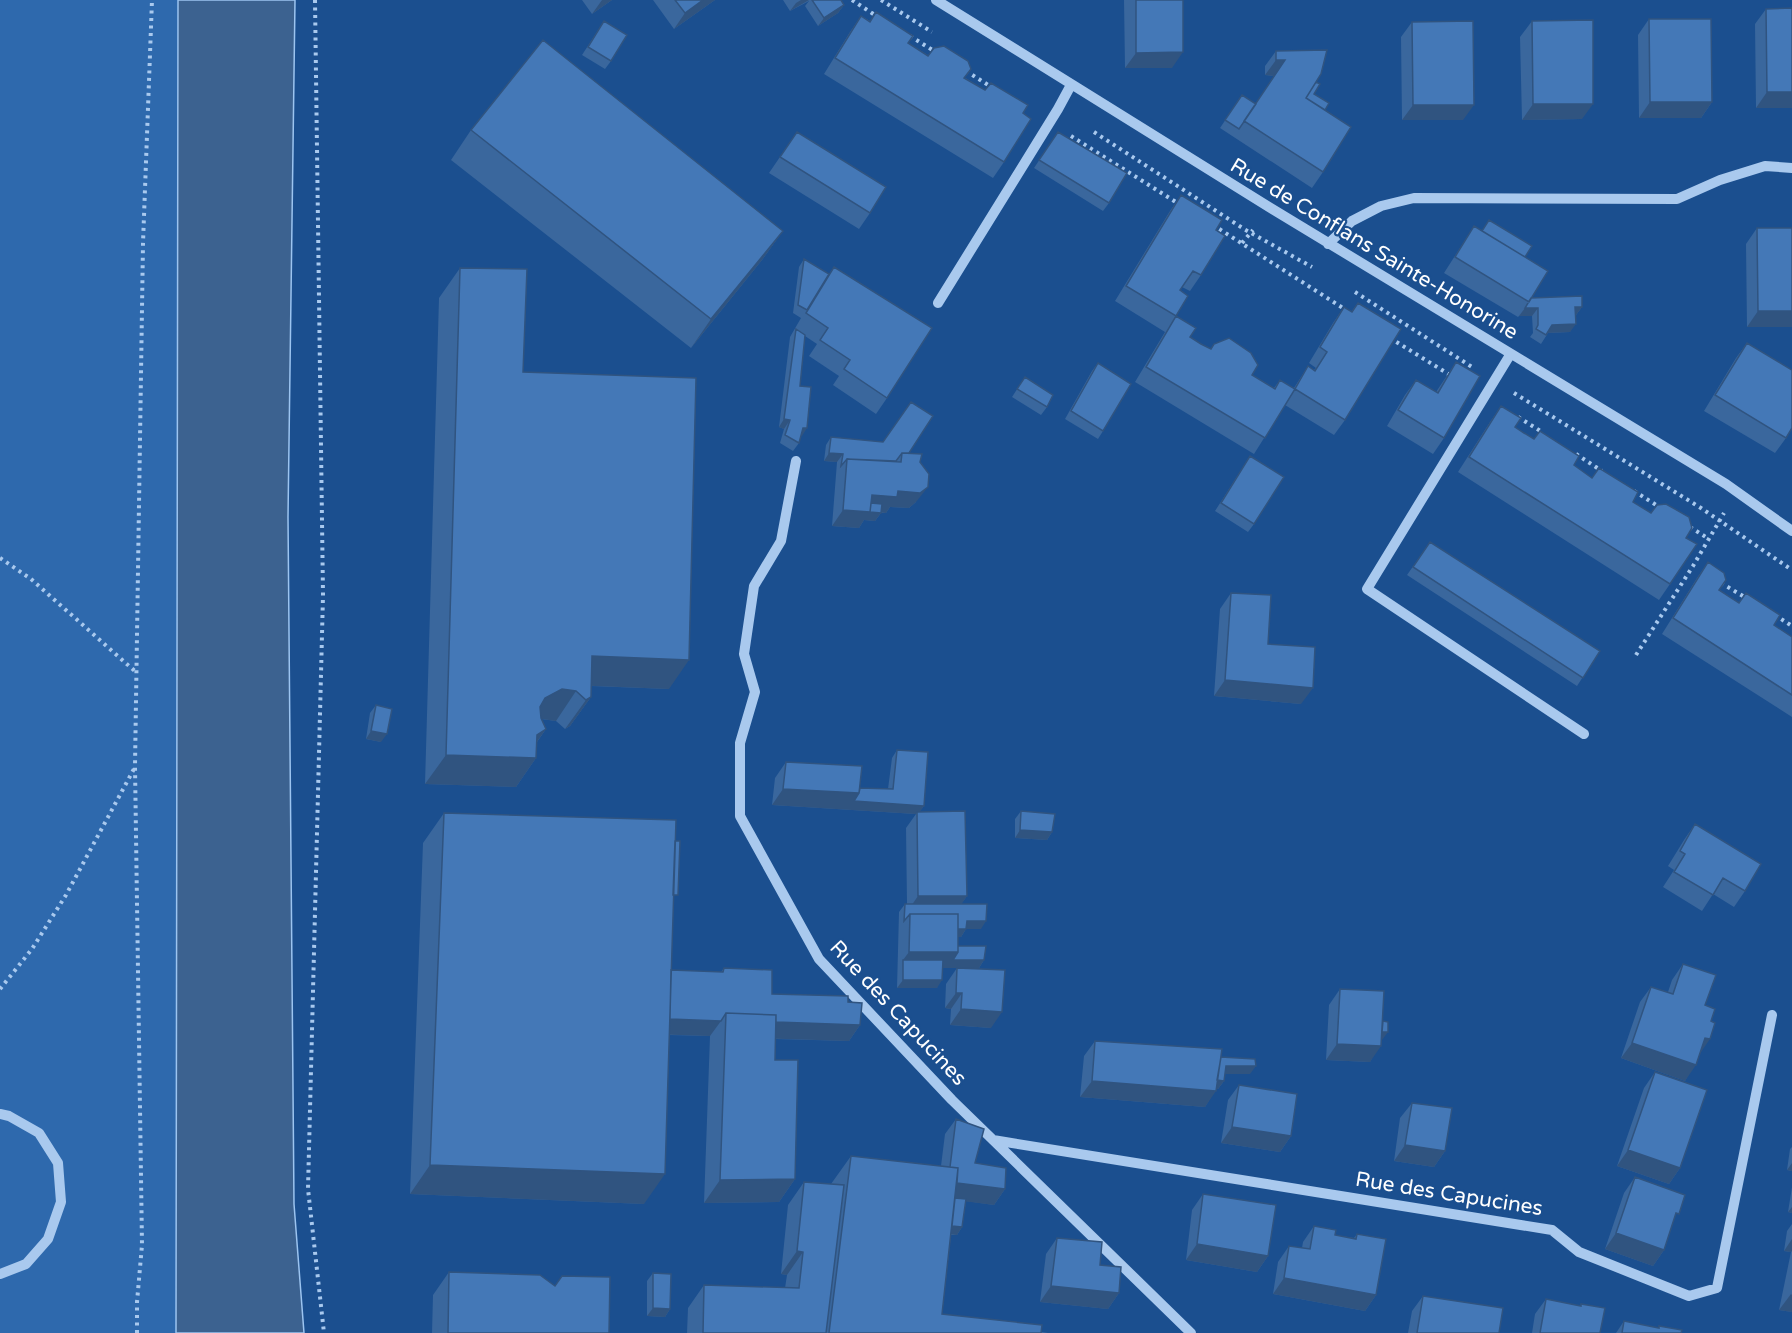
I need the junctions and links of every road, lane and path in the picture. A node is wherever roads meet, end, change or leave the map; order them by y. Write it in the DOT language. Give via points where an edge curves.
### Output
graph roads {
  1 [pos="152,0"];
  2 [pos="315,0"];
  3 [pos="852,0"];
  4 [pos="881,0"];
  5 [pos="936,0"];
  6 [pos="882,19"];
  7 [pos="902,31"];
  8 [pos="940,36"];
  9 [pos="941,56"];
  10 [pos="961,68"];
  11 [pos="1071,85"];
  12 [pos="1000,92"];
  13 [pos="1058,109"];
  14 [pos="1049,123"];
  15 [pos="1792,168"];
  16 [pos="1181,205"];
  17 [pos="1212,224"];
  18 [pos="1328,244"];
  19 [pos="1322,273"];
  20 [pos="1353,292"];
  21 [pos="938,303"];
  22 [pos="1356,316"];
  23 [pos="1386,335"];
  24 [pos="1510,355"];
  25 [pos="1493,380"];
  26 [pos="1484,396"];
  27 [pos="1544,434"];
  28 [pos="1573,453"];
  29 [pos="796,461"];
  30 [pos="1603,471"];
  31 [pos="1632,490"];
  32 [pos="1736,492"];
  33 [pos="1671,514"];
  34 [pos="1720,520"];
  35 [pos="1680,521"];
  36 [pos="1792,531"];
  37 [pos="1709,539"];
  38 [pos="0,558"];
  39 [pos="1792,570"];
  40 [pos="1713,578"];
  41 [pos="1753,602"];
  42 [pos="1772,614"];
  43 [pos="1792,626"];
  44 [pos="1636,655"];
  45 [pos="137,673"];
  46 [pos="1584,734"];
  47 [pos="135,766"];
  48 [pos="0,989"];
  49 [pos="1772,1015"];
  50 [pos="0,1114"];
  51 [pos="992,1140"];
  52 [pos="0,1274"];
  53 [pos="137,1333"];
  54 [pos="324,1333"];
  55 [pos="1191,1333"];
  1 -- 45 [label="path" via="143,243"];
  2 -- 54 [label="path" via="323,595 308,1189"];
  3 -- 6 [label="path"];
  4 -- 8 [label="path"];
  5 -- 11 [label="street, Rue de Conflans Sainte-Honorine"];
  7 -- 9 [label="path"];
  10 -- 12 [label="path"];
  11 -- 13 [label="street"];
  11 -- 18 [label="street, Rue de Conflans Sainte-Honorine"];
  13 -- 14 [label="street"];
  13 -- 19 [label="path" via="1244,229"];
  14 -- 16 [label="path"];
  14 -- 21 [label="street"];
  15 -- 18 [label="street" via="1765,166 1677,198 1414,198 1381,206 1352,221"];
  17 -- 22 [label="path"];
  18 -- 24 [label="street, Rue de Conflans Sainte-Honorine"];
  20 -- 25 [label="path"];
  23 -- 26 [label="path"];
  24 -- 25 [label="street"];
  24 -- 32 [label="street, Rue de Conflans Sainte-Honorine"];
  25 -- 26 [label="street"];
  25 -- 34 [label="path"];
  26 -- 27 [label="path"];
  26 -- 46 [label="street" via="1367,589"];
  28 -- 30 [label="path"];
  29 -- 51 [label="street, Rue des Capucines" via="781,541 754,586 744,654 755,692 740,743 740,816 819,959"];
  31 -- 33 [label="path"];
  32 -- 34 [label="path"];
  32 -- 36 [label="street, Rue de Conflans Sainte-Honorine"];
  34 -- 37 [label="path"];
  34 -- 39 [label="path"];
  35 -- 37 [label="path"];
  37 -- 44 [label="path"];
  38 -- 45 [label="path" via="31,579"];
  40 -- 41 [label="path"];
  42 -- 43 [label="path"];
  45 -- 47 [label="path"];
  47 -- 48 [label="path" via="66,895 32,949"];
  47 -- 53 [label="path" via="142,1245"];
  49 -- 51 [label="street, Rue des Capucines" via="1717,1288 1689,1296 1579,1252 1552,1230"];
  50 -- 52 [label="street" via="39,1133 58,1163 62,1202 48,1239 26,1264"];
  51 -- 55 [label="street, Rue des Capucines"];
}
